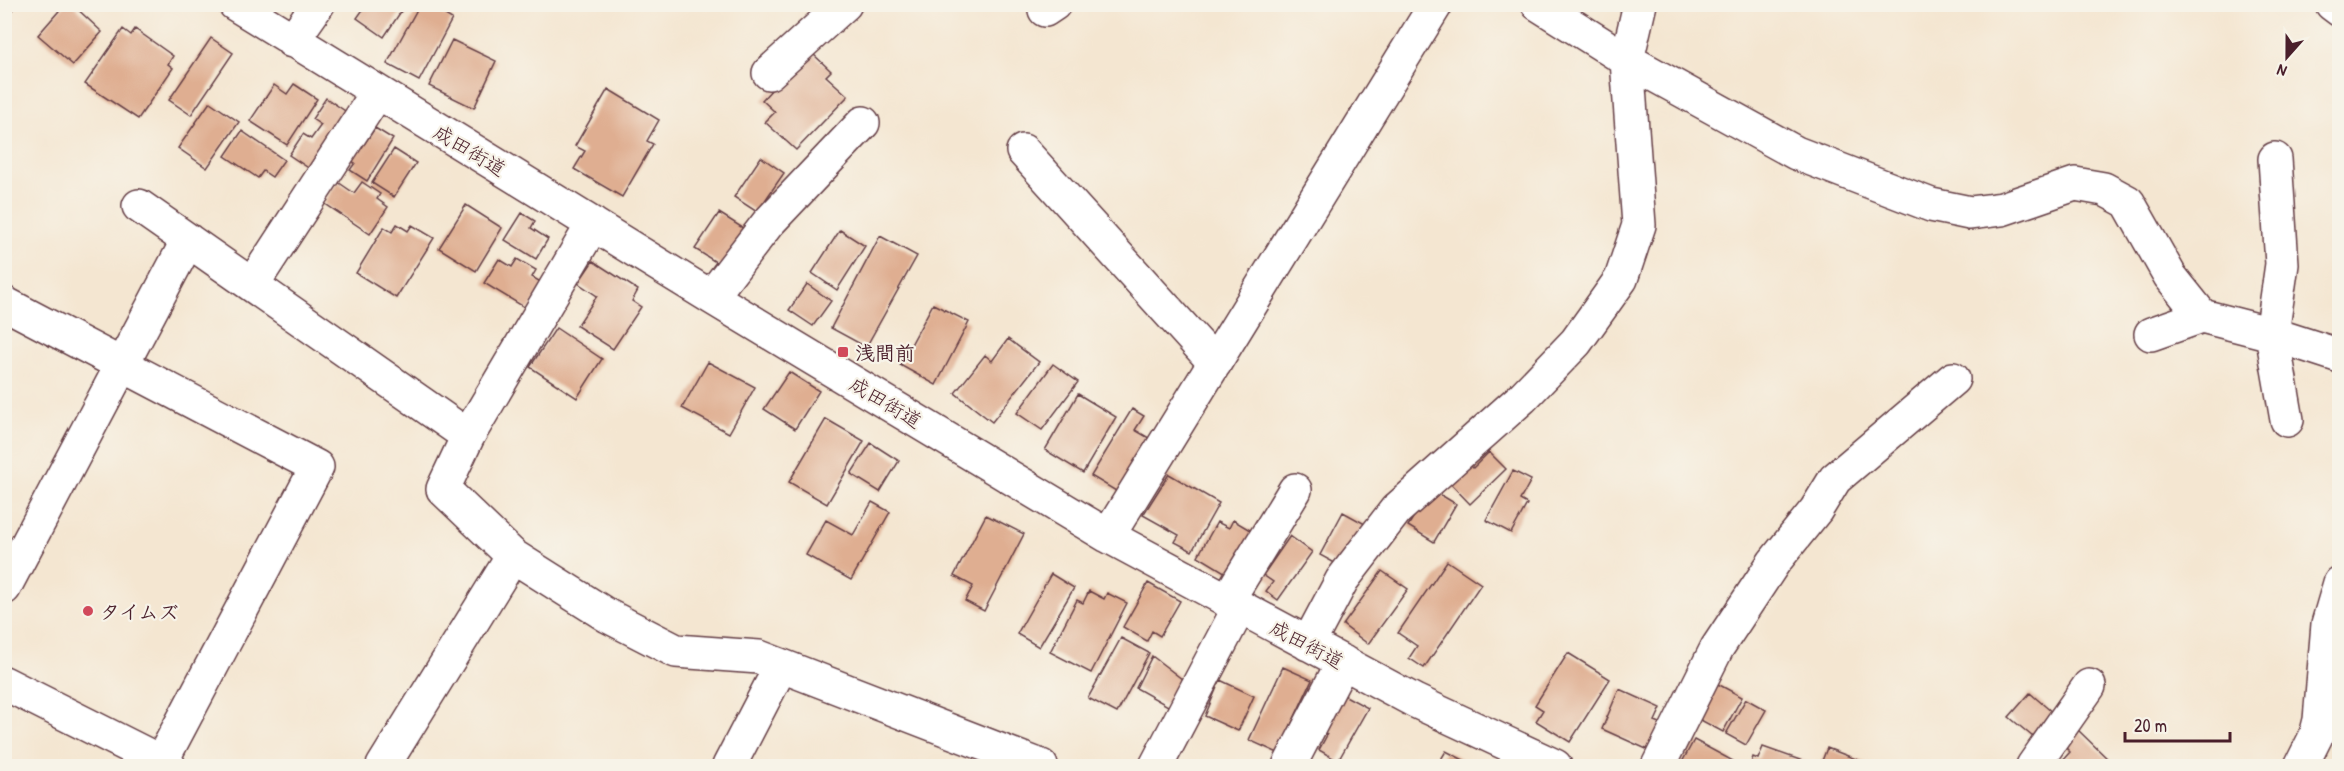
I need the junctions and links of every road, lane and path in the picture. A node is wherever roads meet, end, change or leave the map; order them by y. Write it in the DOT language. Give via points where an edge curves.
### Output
graph roads {
  1 [pos="235,4"];
  2 [pos="318,4"];
  3 [pos="845,4"];
  4 [pos="1436,4"];
  5 [pos="1538,4"];
  6 [pos="1640,4"];
  7 [pos="2332,4"];
  8 [pos="2340,10"];
  9 [pos="292,41"];
  10 [pos="1627,60"];
  11 [pos="769,73"];
  12 [pos="377,93"];
  13 [pos="863,123"];
  14 [pos="1023,151"];
  15 [pos="2275,159"];
  16 [pos="139,206"];
  17 [pos="593,224"];
  18 [pos="188,240"];
  19 [pos="252,285"];
  20 [pos="711,297"];
  21 [pos="4,303"];
  22 [pos="2202,316"];
  23 [pos="2151,334"];
  24 [pos="2272,334"];
  25 [pos="2340,356"];
  26 [pos="1215,363"];
  27 [pos="123,365"];
  28 [pos="1953,379"];
  29 [pos="2288,420"];
  30 [pos="468,436"];
  31 [pos="1295,490"];
  32 [pos="1108,536"];
  33 [pos="513,556"];
  34 [pos="2340,583"];
  35 [pos="4,588"];
  36 [pos="1233,605"];
  37 [pos="1308,644"];
  38 [pos="1343,663"];
  39 [pos="782,666"];
  40 [pos="4,682"];
  41 [pos="2088,686"];
  42 [pos="165,764"];
  43 [pos="383,766"];
  44 [pos="729,766"];
  45 [pos="1041,766"];
  46 [pos="1156,766"];
  47 [pos="1289,766"];
  48 [pos="1555,766"];
  49 [pos="1658,766"];
  50 [pos="2033,766"];
  51 [pos="2301,766"];
  1 -- 9 [label="street, 成田街道"];
  2 -- 9 [label="street"];
  3 -- 11 [label="street"];
  4 -- 26 [label="street"];
  5 -- 10 [label="street"];
  6 -- 10 [label="street"];
  7 -- 8 [label="street"];
  9 -- 12 [label="street, 成田街道"];
  10 -- 22 [label="street" via="1796,153 1931,206 1970,213 2002,209 2075,184 2104,189 2128,202 2170,276"];
  10 -- 37 [label="street" via="1639,225 1622,279 1576,342 1530,390 1396,510 1342,580"];
  12 -- 17 [label="street, 成田街道"];
  12 -- 19 [label="street"];
  13 -- 20 [label="street" via="768,223"];
  14 -- 26 [label="street"];
  15 -- 24 [label="street" via="2282,264"];
  16 -- 18 [label="street"];
  17 -- 20 [label="street, 成田街道"];
  17 -- 30 [label="street"];
  18 -- 19 [label="street"];
  18 -- 27 [label="street"];
  19 -- 30 [label="street"];
  20 -- 32 [label="street, 成田街道"];
  21 -- 27 [label="street"];
  22 -- 23 [label="street"];
  22 -- 24 [label="street"];
  24 -- 25 [label="street"];
  24 -- 29 [label="street"];
  26 -- 32 [label="street"];
  27 -- 35 [label="street"];
  27 -- 42 [label="street" via="317,467"];
  28 -- 49 [label="street" via="1835,479 1717,648"];
  30 -- 33 [label="street" via="443,489"];
  31 -- 36 [label="street"];
  32 -- 36 [label="street, 成田街道"];
  33 -- 39 [label="street" via="608,616 676,651 759,657"];
  33 -- 43 [label="street"];
  34 -- 51 [label="street" via="2328,624 2320,720"];
  36 -- 37 [label="street, 成田街道"];
  36 -- 46 [label="street"];
  37 -- 38 [label="street, 成田街道"];
  38 -- 47 [label="street"];
  38 -- 48 [label="street, 成田街道"];
  39 -- 44 [label="street"];
  39 -- 45 [label="street"];
  40 -- 42 [label="street"];
  41 -- 50 [label="street"];
}
